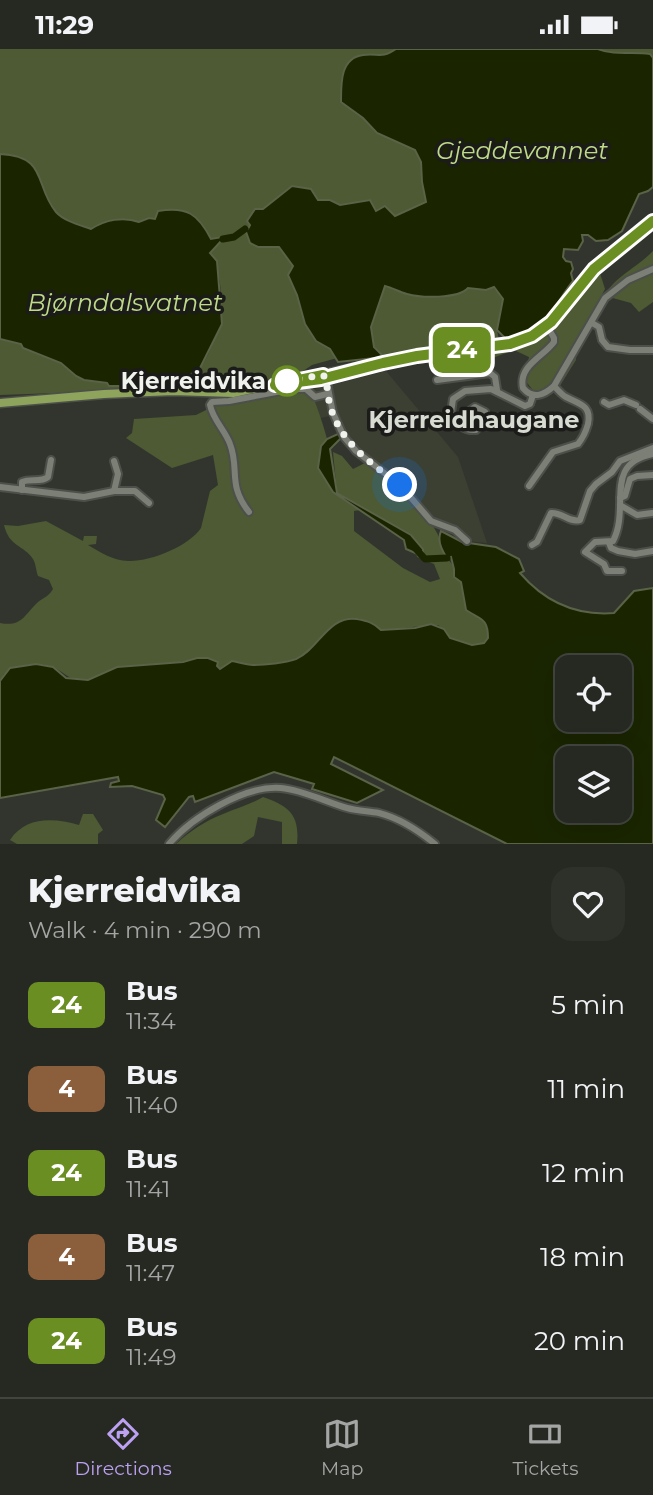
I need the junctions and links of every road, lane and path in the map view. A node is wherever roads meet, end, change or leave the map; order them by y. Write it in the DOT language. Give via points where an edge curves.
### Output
graph roads {
  1 [pos="653,221"];
  2 [pos="653,269"];
  3 [pos="592,323"];
  4 [pos="545,328"];
  5 [pos="653,350"];
  6 [pos="324,378"];
  7 [pos="437,380"];
  8 [pos="554,386"];
  9 [pos="497,390"];
  10 [pos="327,394"];
  11 [pos="533,395"];
  12 [pos="604,402"];
  13 [pos="0,403"];
  14 [pos="467,413"];
  15 [pos="653,419"];
  16 [pos="653,448"];
  17 [pos="653,454"];
  18 [pos="51,460"];
  19 [pos="114,461"];
  20 [pos="653,475"];
  21 [pos="529,486"];
  22 [pos="0,487"];
  23 [pos="22,490"];
  24 [pos="114,491"];
  25 [pos="620,501"];
  26 [pos="149,503"];
  27 [pos="249,512"];
  28 [pos="652,513"];
  29 [pos="467,541"];
  30 [pos="609,543"];
  31 [pos="532,545"];
  32 [pos="653,551"];
  33 [pos="622,571"];
  34 [pos="169,844"];
  35 [pos="435,844"];
  1 -- 4 [label="main road" via="594,269"];
  2 -- 3 [label="street" via="615,288"];
  3 -- 5 [label="street" via="599,327 608,347"];
  3 -- 8 [label="street"];
  4 -- 6 [label="main road" via="510,344 383,363"];
  4 -- 11 [label="street" via="554,338 551,346 523,377 523,388"];
  6 -- 10 [label="street"];
  6 -- 13 [label="main road" via="233,393 173,391"];
  7 -- 9 [label="street" via="490,373"];
  8 -- 11 [label="street"];
  8 -- 21 [label="street" via="586,408 587,428 578,444 553,452"];
  9 -- 11 [label="street" via="525,406"];
  9 -- 14 [label="street" via="458,393 451,402 452,418 476,430 485,412 475,407"];
  10 -- 27 [label="street" via="315,397 306,389 292,389 210,405 230,444 235,485"];
  10 -- 29 [label="street" via="338,424 356,451 401,486 431,521 455,530"];
  12 -- 15 [label="street" via="610,405 624,400"];
  16 -- 31 [label="street" via="620,461 596,484 580,520 551,513"];
  17 -- 25 [label="street" via="635,459 625,469"];
  18 -- 23 [label="street" via="48,477 22,482"];
  19 -- 24 [label="street" via="118,474"];
  20 -- 25 [label="street" via="630,479"];
  22 -- 23 [label="street"];
  23 -- 24 [label="street" via="83,497"];
  24 -- 26 [label="street" via="135,491"];
  25 -- 28 [label="street" via="637,515"];
  25 -- 30 [label="street" via="617,531"];
  30 -- 32 [label="street" via="626,553"];
  30 -- 33 [label="street" via="595,541 585,552 607,571"];
  34 -- 35 [label="street" via="206,813 272,787 379,813"];
}
